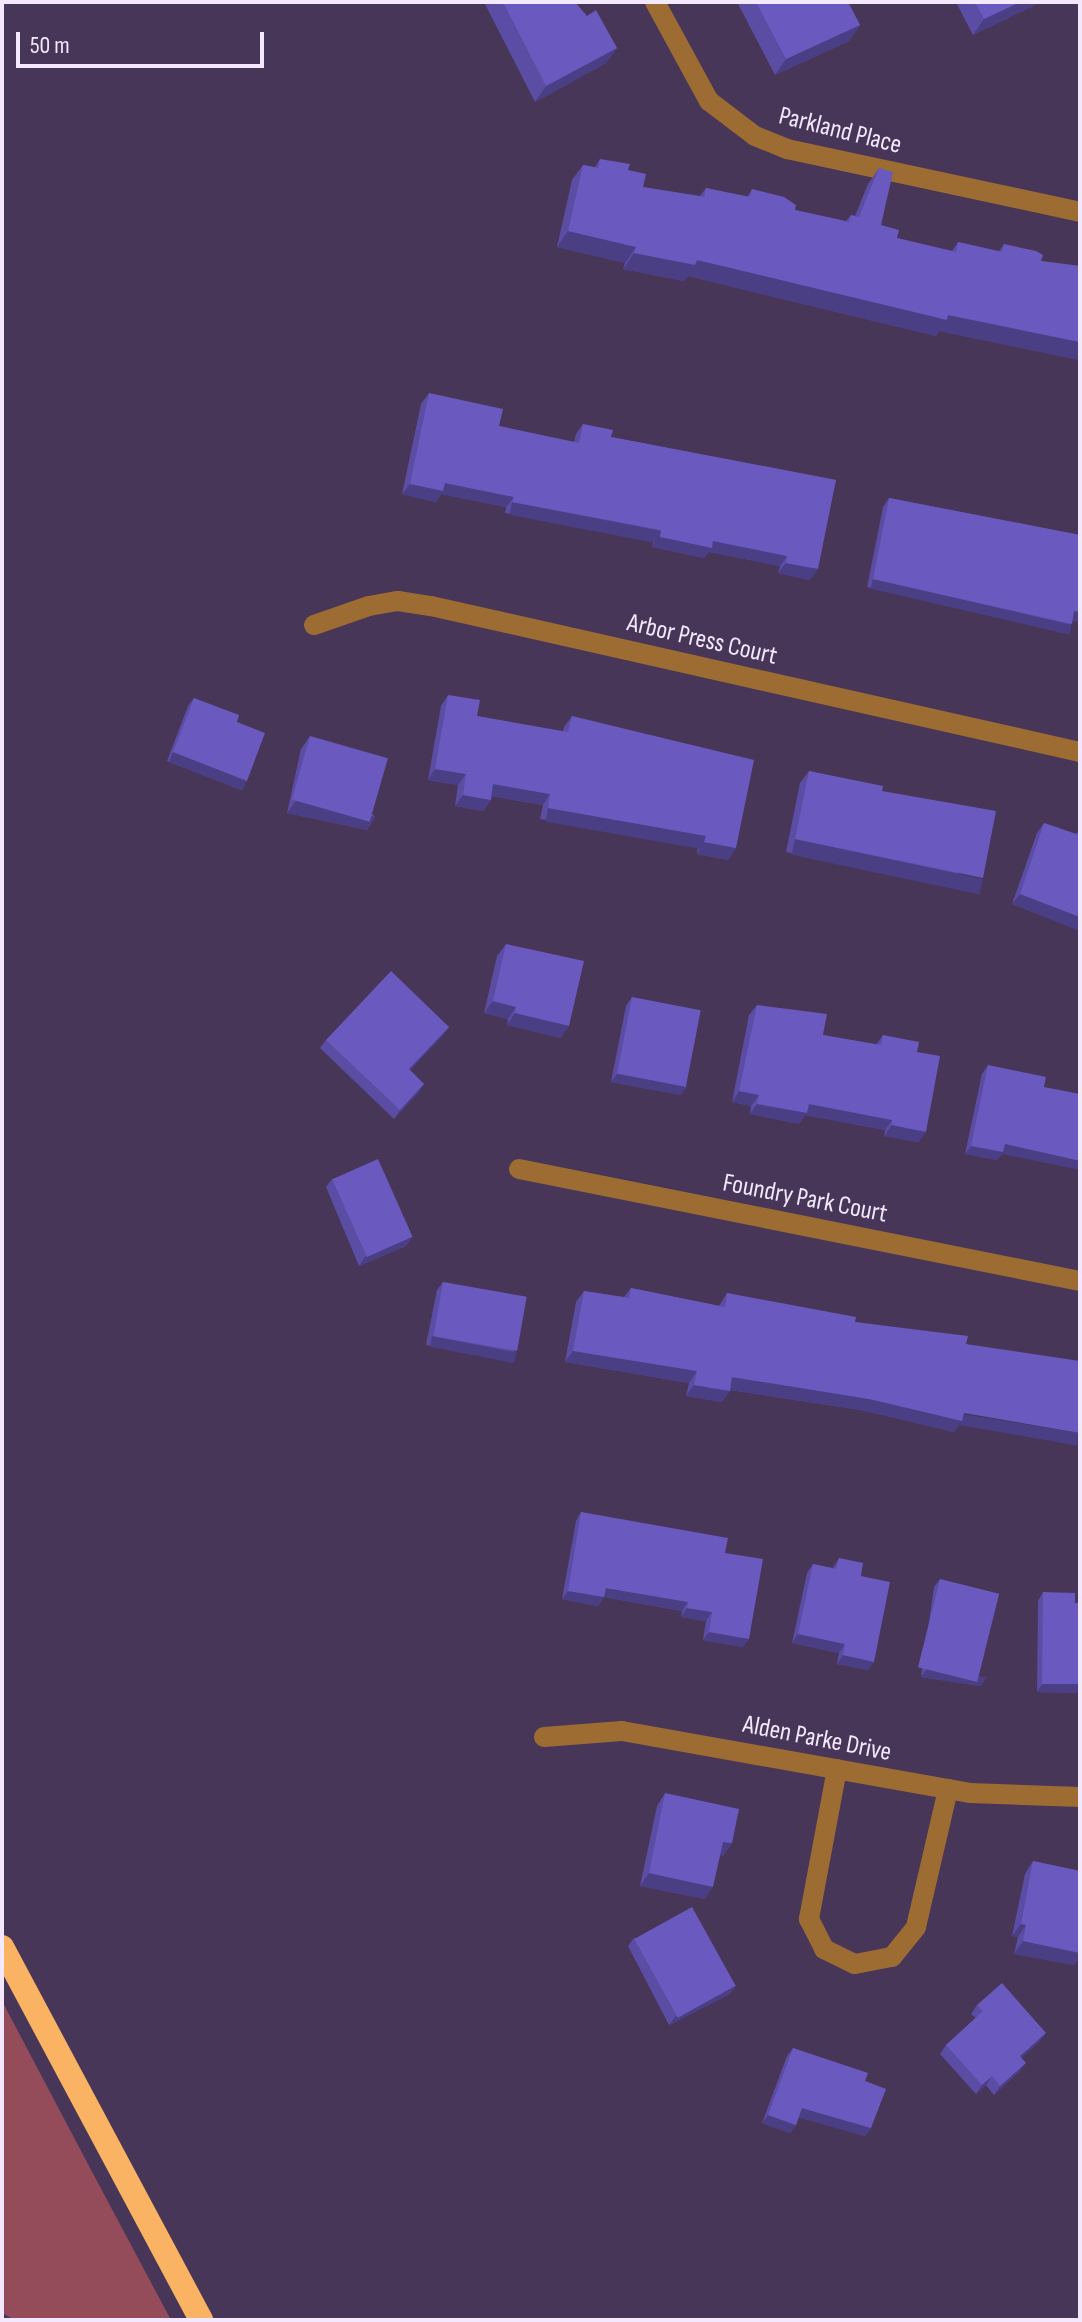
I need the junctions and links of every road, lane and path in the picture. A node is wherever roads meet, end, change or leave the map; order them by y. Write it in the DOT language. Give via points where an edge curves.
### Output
graph roads {
  1 [pos="655,2"];
  2 [pos="1080,212"];
  3 [pos="314,625"];
  4 [pos="1080,752"];
  5 [pos="519,1169"];
  6 [pos="1080,1281"];
  7 [pos="544,1737"];
  8 [pos="837,1769"];
  9 [pos="948,1789"];
  10 [pos="1080,1797"];
  11 [pos="2,1947"];
  12 [pos="201,2320"];
  1 -- 2 [label="street, Parkland Place" via="709,101 755,136 787,149"];
  3 -- 4 [label="street, Arbor Press Court" via="398,601 431,606"];
  5 -- 6 [label="street, Foundry Park Court"];
  7 -- 8 [label="street, Alden Parke Drive" via="622,1731"];
  8 -- 9 [label="street, Alden Parke Drive"];
  8 -- 9 [label="street" via="809,1919 824,1949 855,1964 892,1957 916,1927"];
  9 -- 10 [label="street, Alden Parke Drive"];
  11 -- 12 [label="highway"];
}
